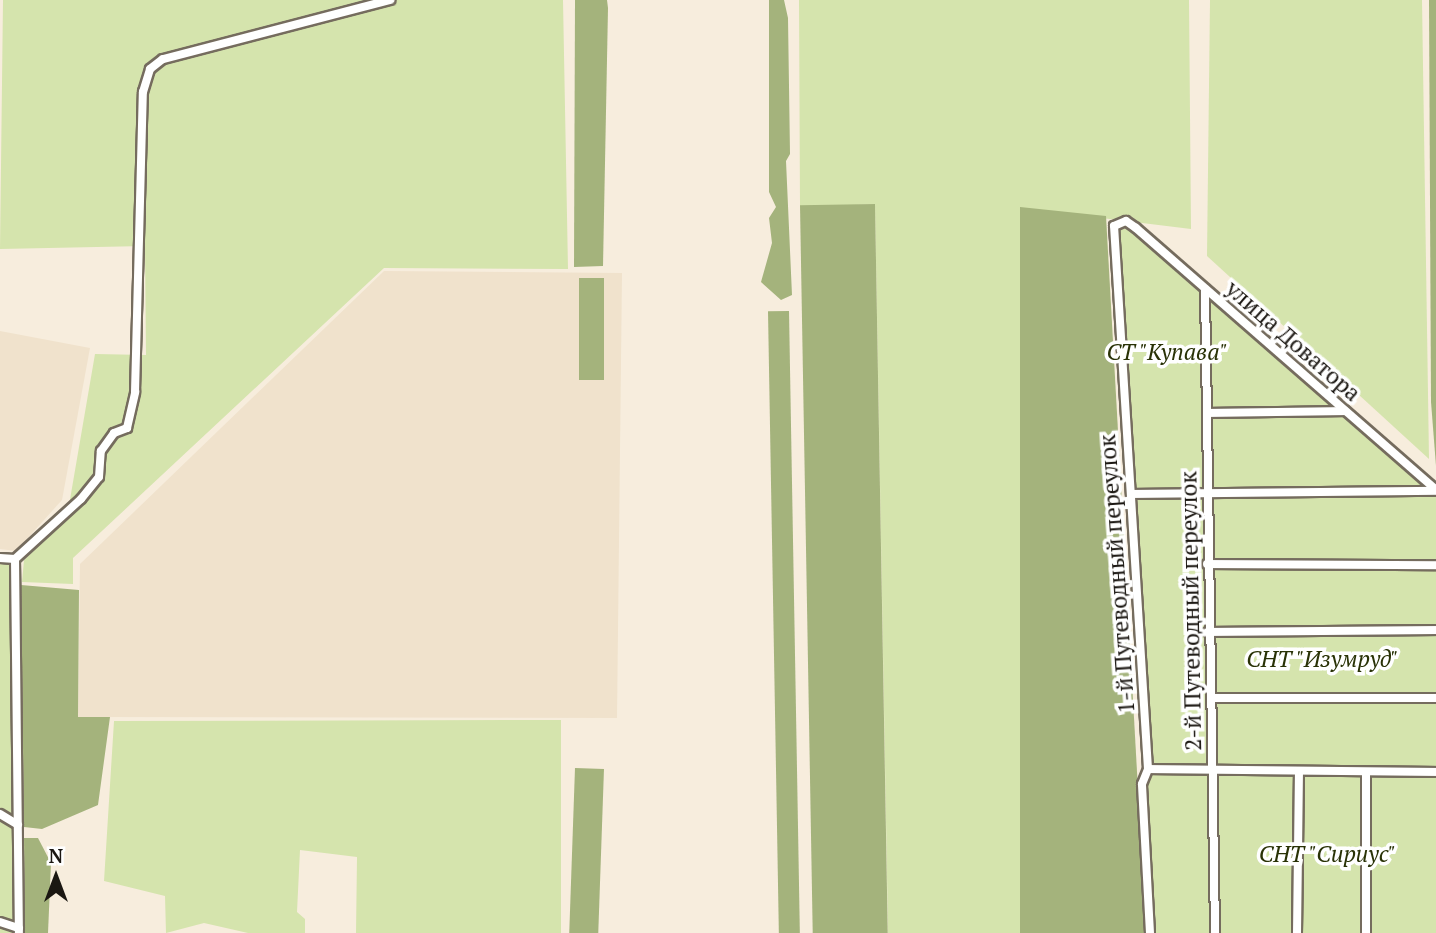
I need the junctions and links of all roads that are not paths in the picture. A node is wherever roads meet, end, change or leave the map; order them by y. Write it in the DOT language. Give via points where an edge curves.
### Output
graph roads {
  1 [pos="390,0"];
  2 [pos="1126,221"];
  3 [pos="1205,289"];
  4 [pos="1345,411"];
  5 [pos="1209,413"];
  6 [pos="1436,490"];
  7 [pos="1209,493"];
  8 [pos="1133,494"];
  9 [pos="0,558"];
  10 [pos="15,559"];
  11 [pos="1206,564"];
  12 [pos="1436,565"];
  13 [pos="1436,630"];
  14 [pos="1208,632"];
  15 [pos="1211,698"];
  16 [pos="1436,698"];
  17 [pos="1148,769"];
  18 [pos="1213,770"];
  19 [pos="1299,772"];
  20 [pos="1366,772"];
  21 [pos="1436,772"];
  22 [pos="0,814"];
  23 [pos="18,825"];
  24 [pos="0,922"];
  25 [pos="19,931"];
  26 [pos="1150,933"];
  27 [pos="1215,933"];
  28 [pos="1297,933"];
  29 [pos="1366,933"];
  1 -- 10 [label="street" via="163,60 150,69 144,92 135,392 127,428 114,433 101,451 99,477 81,499"];
  2 -- 3 [label="street, улица Доватора"];
  2 -- 8 [label="street, 1-й Путеводный переулок" via="1117,222 1112,230"];
  3 -- 4 [label="street, улица Доватора"];
  3 -- 5 [label="street, 2-й Путеводный переулок"];
  4 -- 5 [label="street"];
  4 -- 6 [label="street, улица Доватора"];
  5 -- 7 [label="street, 2-й Путеводный переулок"];
  6 -- 7 [label="street"];
  7 -- 8 [label="street"];
  7 -- 11 [label="street, 2-й Путеводный переулок"];
  8 -- 17 [label="street, 1-й Путеводный переулок"];
  9 -- 10 [label="street"];
  10 -- 23 [label="street"];
  11 -- 12 [label="street"];
  11 -- 14 [label="street, 2-й Путеводный переулок"];
  13 -- 14 [label="street"];
  14 -- 15 [label="street, 2-й Путеводный переулок"];
  15 -- 16 [label="street"];
  15 -- 18 [label="street, 2-й Путеводный переулок"];
  17 -- 18 [label="street"];
  17 -- 26 [label="street, 1-й Путеводный переулок" via="1142,784"];
  18 -- 19 [label="street"];
  18 -- 27 [label="street, 2-й Путеводный переулок"];
  19 -- 20 [label="street"];
  19 -- 28 [label="street"];
  20 -- 21 [label="street"];
  20 -- 29 [label="street"];
  22 -- 23 [label="street"];
  23 -- 25 [label="street"];
  24 -- 25 [label="street"];
}
